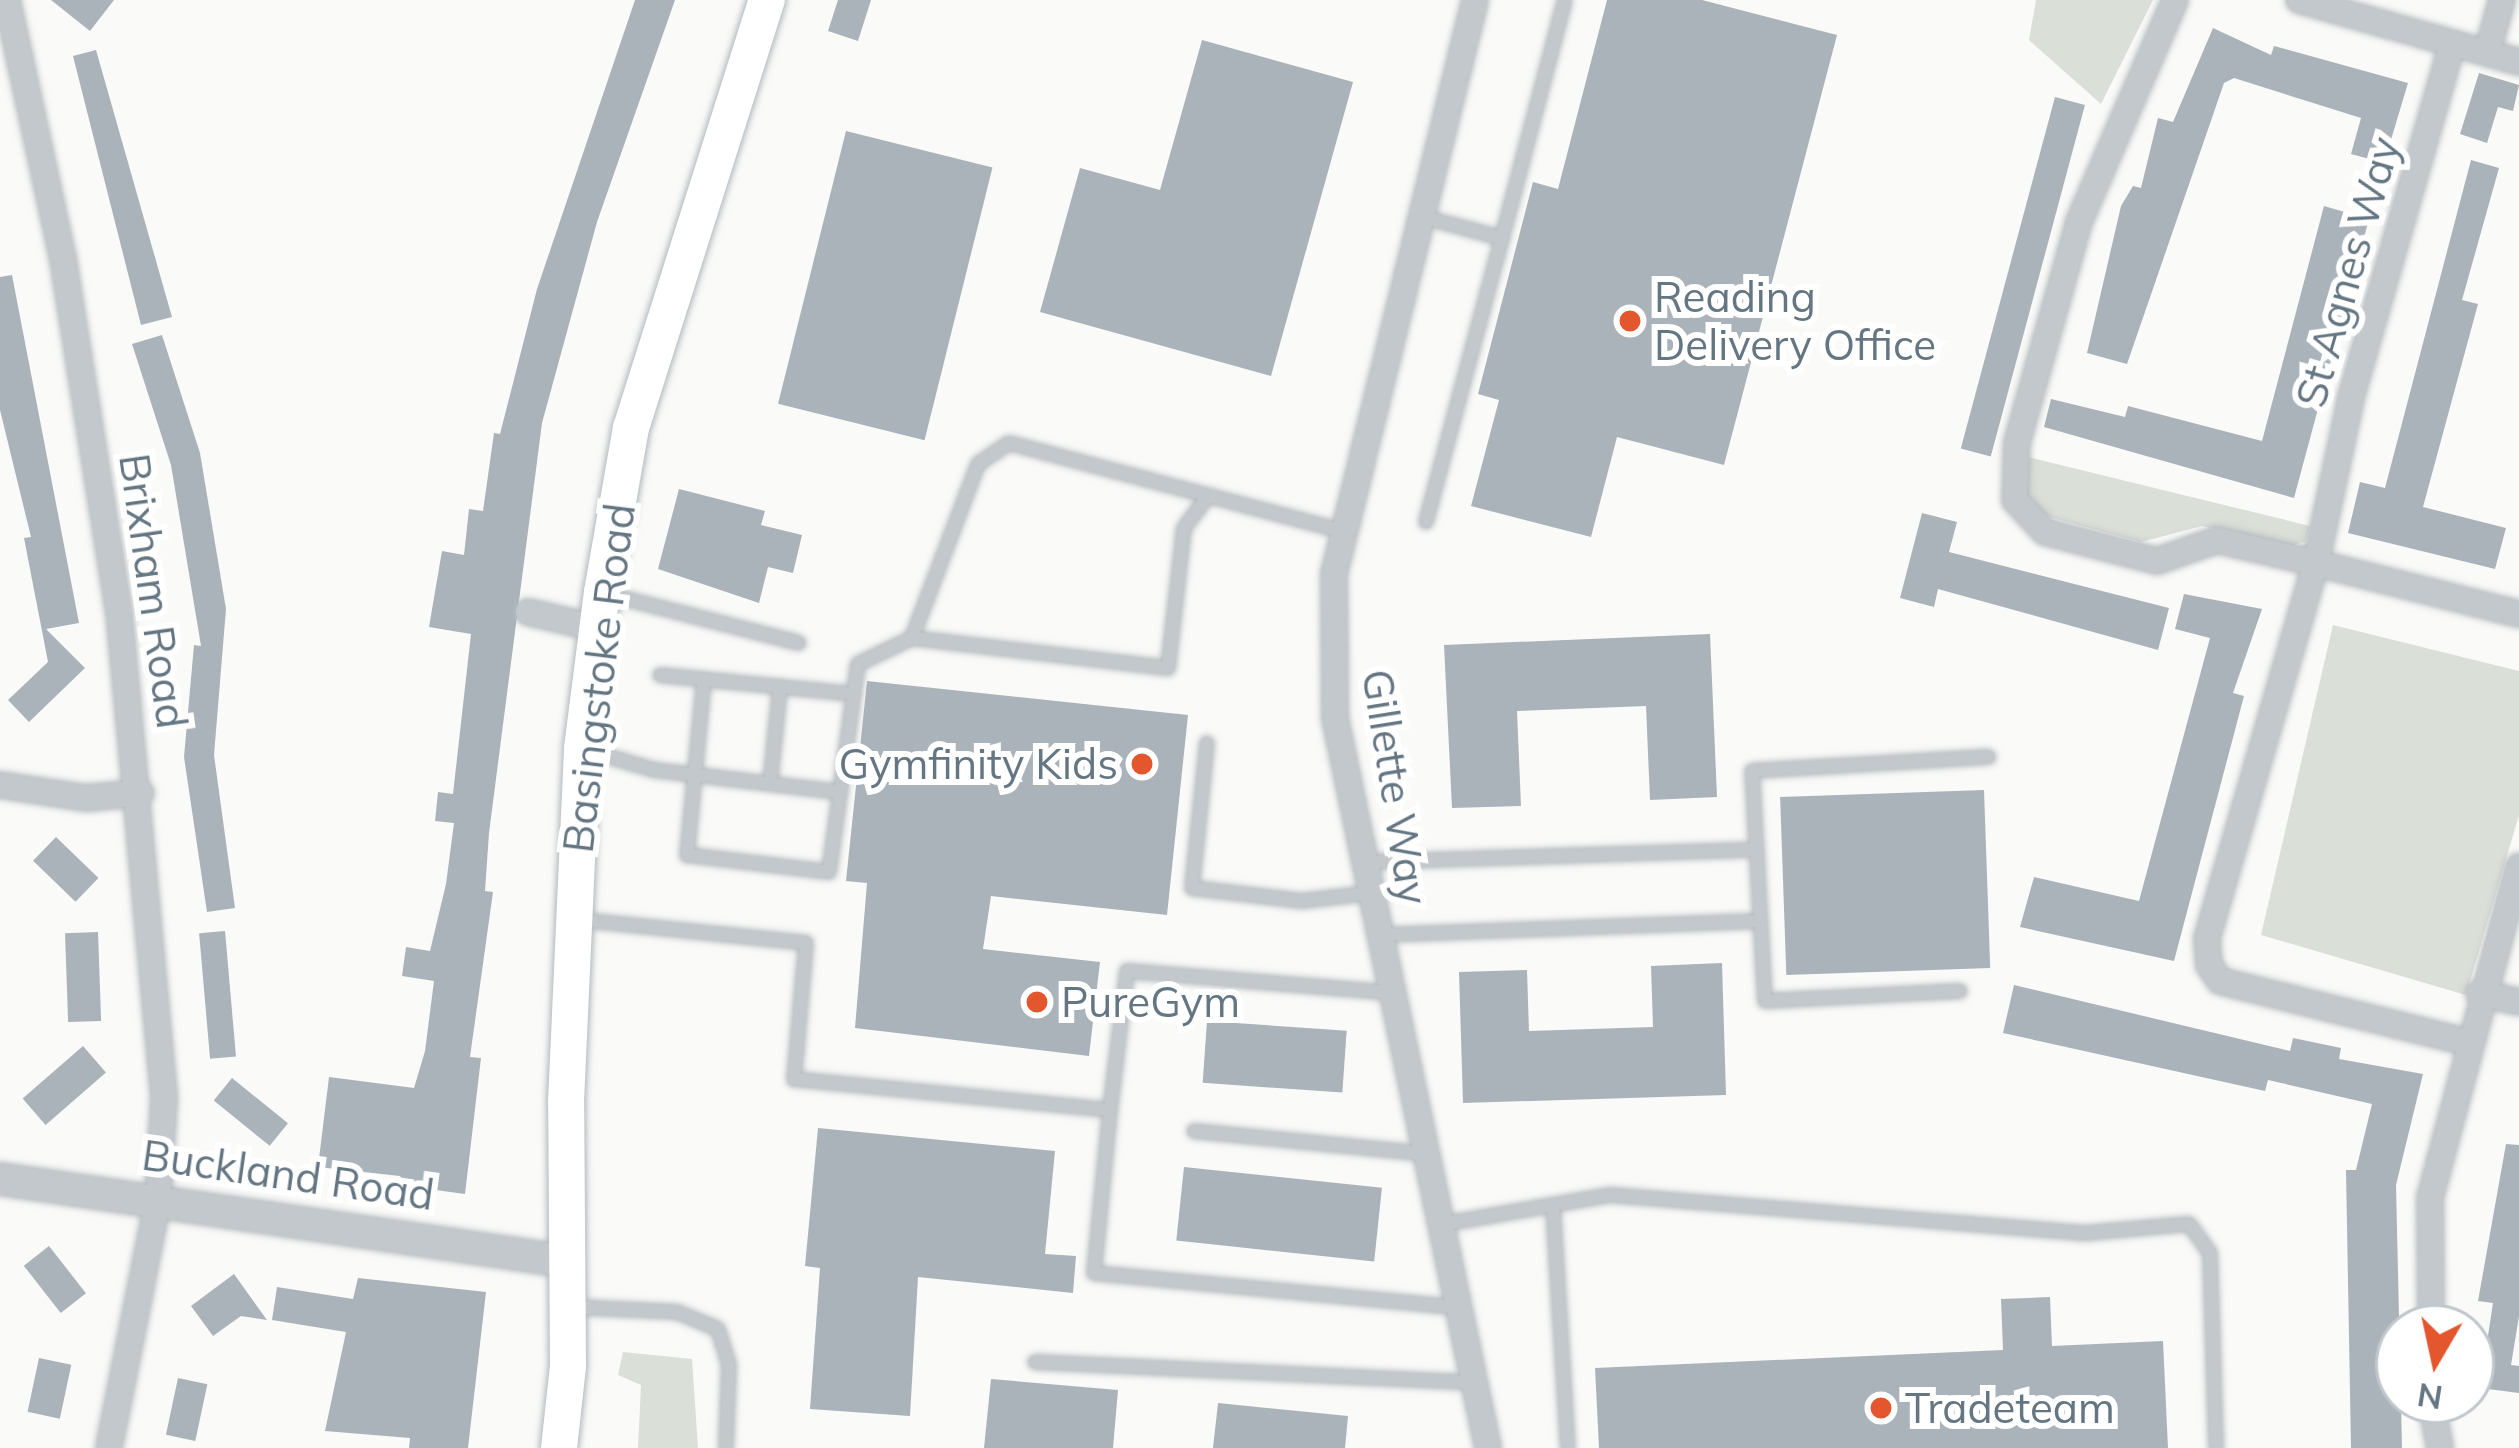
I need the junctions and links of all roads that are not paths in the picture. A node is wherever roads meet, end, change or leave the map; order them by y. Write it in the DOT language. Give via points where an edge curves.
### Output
graph roads {
  1 [pos="7,0"];
  2 [pos="767,0"];
  3 [pos="1475,0"];
  4 [pos="1565,0"];
  5 [pos="2175,0"];
  6 [pos="2299,0"];
  7 [pos="2502,0"];
  8 [pos="2452,45"];
  9 [pos="2487,53"];
  10 [pos="2519,62"];
  11 [pos="1421,217"];
  12 [pos="1502,238"];
  13 [pos="1208,496"];
  14 [pos="1426,522"];
  15 [pos="1341,531"];
  16 [pos="2316,562"];
  17 [pos="600,610"];
  18 [pos="528,612"];
  19 [pos="2519,614"];
  20 [pos="912,638"];
  21 [pos="799,643"];
  22 [pos="660,675"];
  23 [pos="704,679"];
  24 [pos="780,687"];
  25 [pos="854,694"];
  26 [pos="1207,743"];
  27 [pos="582,748"];
  28 [pos="1989,758"];
  29 [pos="697,775"];
  30 [pos="770,784"];
  31 [pos="0,785"];
  32 [pos="839,792"];
  33 [pos="142,793"];
  34 [pos="1755,850"];
  35 [pos="1364,862"];
  36 [pos="2519,866"];
  37 [pos="1371,893"];
  38 [pos="574,919"];
  39 [pos="1760,921"];
  40 [pos="1378,935"];
  41 [pos="1960,992"];
  42 [pos="1395,993"];
  43 [pos="2479,993"];
  44 [pos="2519,1002"];
  45 [pos="2467,1042"];
  46 [pos="1110,1110"];
  47 [pos="1194,1131"];
  48 [pos="1429,1154"];
  49 [pos="0,1179"];
  50 [pos="158,1200"];
  51 [pos="1553,1205"];
  52 [pos="1444,1225"];
  53 [pos="564,1261"];
  54 [pos="2432,1304"];
  55 [pos="566,1306"];
  56 [pos="1461,1308"];
  57 [pos="1035,1362"];
  58 [pos="1477,1383"];
  59 [pos="109,1448"];
  60 [pos="559,1448"];
  61 [pos="726,1448"];
  62 [pos="1488,1448"];
  63 [pos="1568,1448"];
  64 [pos="2216,1448"];
  1 -- 33 [label="street, Brixham Road" via="63,259"];
  2 -- 17 [label="main road, Basingstoke Road" via="632,428"];
  3 -- 11 [label="street, Gillette Way"];
  4 -- 12 [label="lane"];
  5 -- 16 [label="street" via="2079,222 2017,442 2014,500 2044,532 2157,561 2217,540"];
  6 -- 8 [label="street"];
  7 -- 9 [label="street"];
  8 -- 9 [label="street"];
  8 -- 16 [label="street, St Agnes Way"];
  9 -- 10 [label="street"];
  11 -- 12 [label="lane"];
  11 -- 15 [label="street, Gillette Way"];
  12 -- 14 [label="lane"];
  13 -- 15 [label="lane"];
  13 -- 20 [label="lane" via="1009,442 978,464"];
  13 -- 20 [label="lane" via="1184,528 1168,668"];
  15 -- 35 [label="street, Gillette Way" via="1335,718"];
  16 -- 19 [label="street"];
  16 -- 45 [label="street, St Agnes Way" via="2207,938 2209,964 2221,981"];
  17 -- 18 [label="street"];
  17 -- 21 [label="lane"];
  17 -- 27 [label="main road, Basingstoke Road"];
  20 -- 25 [label="lane" via="858,664"];
  22 -- 23 [label="lane"];
  23 -- 24 [label="lane"];
  23 -- 29 [label="lane"];
  24 -- 25 [label="lane"];
  24 -- 30 [label="lane"];
  25 -- 32 [label="lane"];
  26 -- 37 [label="lane" via="1192,888 1302,901"];
  27 -- 29 [label="lane"];
  27 -- 38 [label="main road, Basingstoke Road"];
  28 -- 34 [label="lane" via="1752,771"];
  29 -- 30 [label="lane"];
  29 -- 32 [label="lane" via="687,855 805,870 829,872"];
  30 -- 32 [label="lane"];
  31 -- 33 [label="street" via="86,798"];
  33 -- 50 [label="street, Brixham Road" via="164,1098"];
  34 -- 35 [label="lane"];
  34 -- 39 [label="lane"];
  35 -- 37 [label="street, Gillette Way"];
  36 -- 43 [label="street"];
  37 -- 40 [label="street, Gillette Way"];
  38 -- 46 [label="lane" via="806,944 794,1078"];
  38 -- 53 [label="main road, Basingstoke Road"];
  39 -- 40 [label="lane"];
  39 -- 41 [label="lane" via="1765,1001"];
  40 -- 42 [label="street, Gillette Way"];
  42 -- 46 [label="lane" via="1127,971"];
  42 -- 48 [label="street, Gillette Way"];
  43 -- 44 [label="street"];
  43 -- 45 [label="street"];
  45 -- 54 [label="street" via="2430,1198"];
  46 -- 56 [label="lane" via="1094,1273"];
  47 -- 48 [label="lane"];
  48 -- 52 [label="street, Gillette Way"];
  49 -- 50 [label="street, Buckland Road"];
  50 -- 53 [label="street, Buckland Road"];
  50 -- 59 [label="street, Brixham Road"];
  51 -- 52 [label="lane"];
  51 -- 63 [label="lane"];
  51 -- 64 [label="lane" via="1610,1195 2086,1233 2189,1224 2210,1253"];
  52 -- 56 [label="street, Gillette Way"];
  53 -- 55 [label="main road, Basingstoke Road"];
  55 -- 60 [label="main road, Basingstoke Road"];
  55 -- 61 [label="lane" via="677,1312 718,1329 728,1365"];
  56 -- 58 [label="street, Gillette Way"];
  57 -- 58 [label="lane"];
  58 -- 62 [label="street, Gillette Way"];
}
